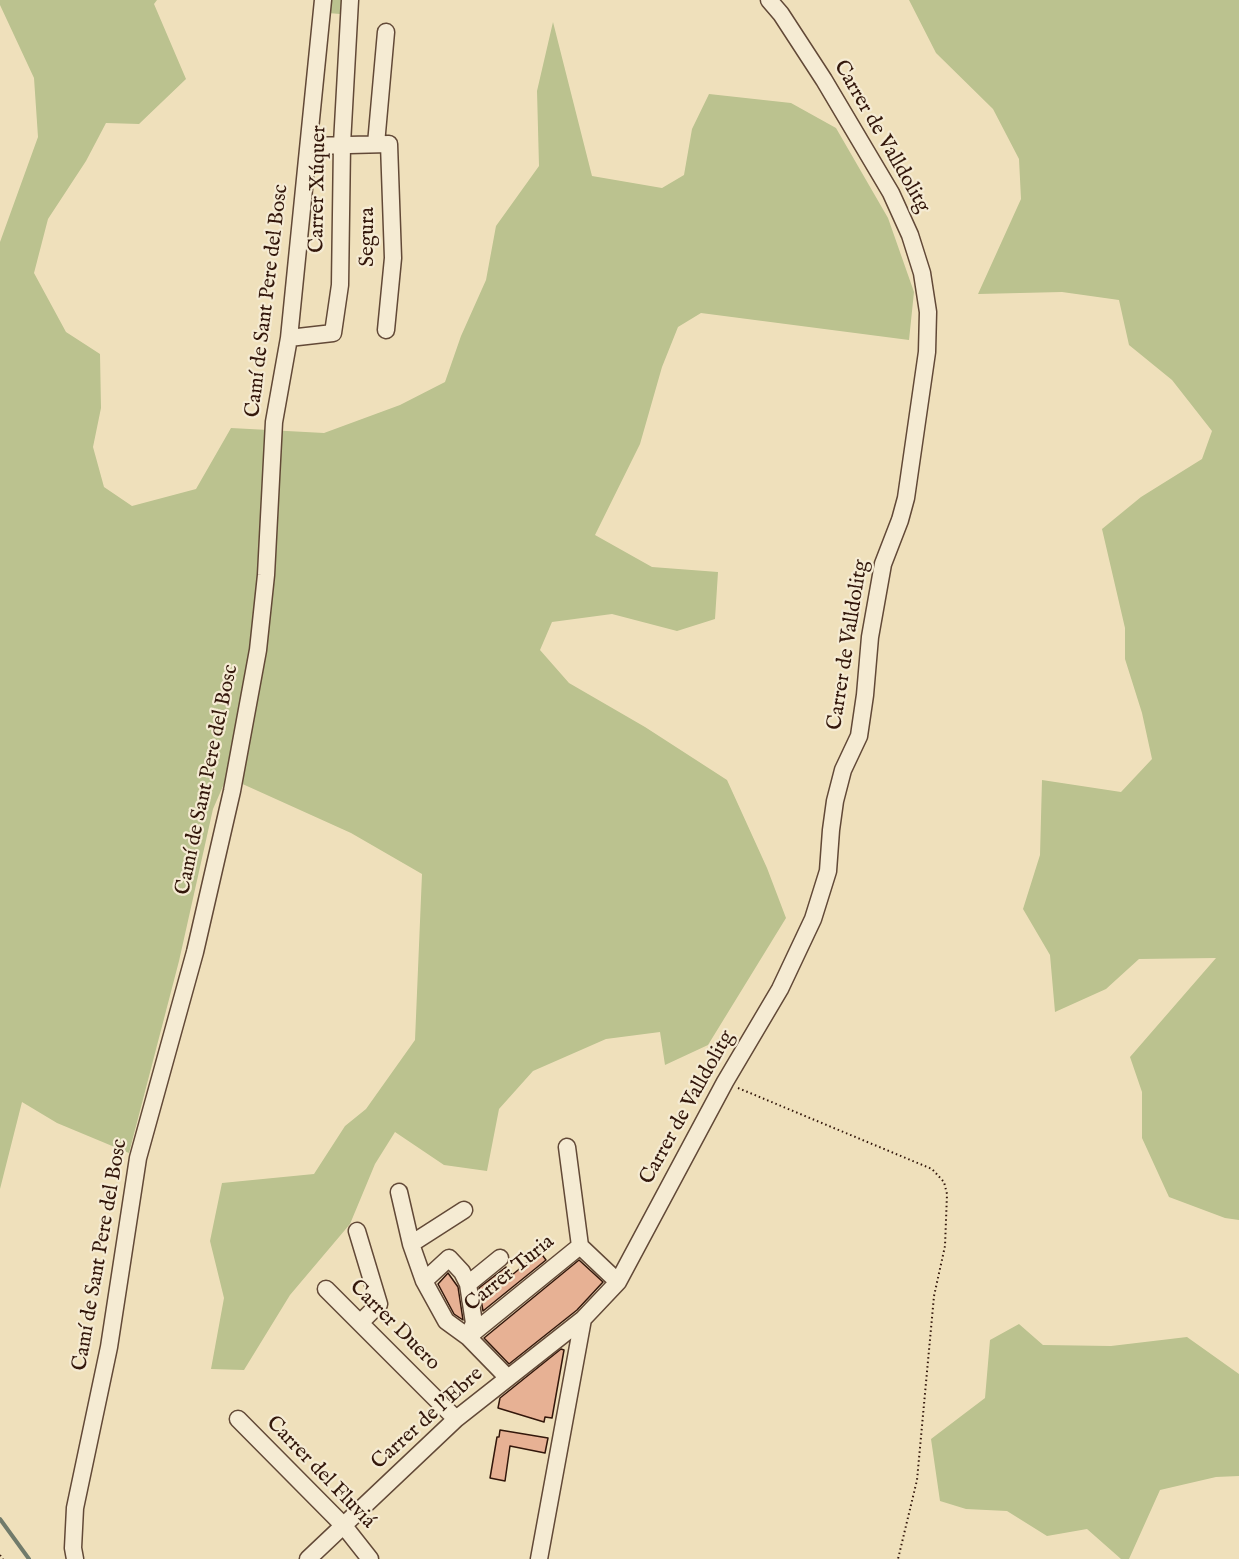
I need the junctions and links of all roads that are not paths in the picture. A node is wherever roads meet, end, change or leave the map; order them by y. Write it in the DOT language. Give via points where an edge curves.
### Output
graph roads {
  1 [pos="323,0"];
  2 [pos="350,0"];
  3 [pos="769,0"];
  4 [pos="321,20"];
  5 [pos="349,22"];
  6 [pos="386,32"];
  7 [pos="342,144"];
  8 [pos="382,144"];
  9 [pos="309,146"];
  10 [pos="386,330"];
  11 [pos="289,338"];
  12 [pos="567,1147"];
  13 [pos="399,1192"];
  14 [pos="464,1210"];
  15 [pos="357,1231"];
  16 [pos="411,1244"];
  17 [pos="580,1246"];
  18 [pos="500,1258"];
  19 [pos="424,1281"];
  20 [pos="618,1282"];
  21 [pos="468,1284"];
  22 [pos="326,1289"];
  23 [pos="583,1319"];
  24 [pos="360,1323"];
  25 [pos="468,1337"];
  26 [pos="507,1378"];
  27 [pos="238,1419"];
  28 [pos="456,1419"];
  29 [pos="344,1526"];
  30 [pos="75,1559"];
  31 [pos="309,1559"];
  32 [pos="370,1559"];
  33 [pos="539,1559"];
  1 -- 4 [label="street, Camí de Sant Pere del Bosc"];
  2 -- 5 [label="street, Carrer Xúquer"];
  3 -- 20 [label="street, Carrer de Valldolitg" via="824,80 891,193 910,235 922,273 928,312 927,352 906,498 879,581 859,736 843,770 835,801 828,871 813,919 780,989 725,1082"];
  4 -- 5 [label="street"];
  4 -- 9 [label="street, Camí de Sant Pere del Bosc"];
  5 -- 7 [label="street, Carrer Xúquer"];
  6 -- 8 [label="street, Segura"];
  7 -- 8 [label="street"];
  7 -- 9 [label="street"];
  7 -- 11 [label="street, Carrer Xúquer" via="340,285 333,333"];
  8 -- 10 [label="street, Segura" via="393,258"];
  9 -- 11 [label="street, Camí de Sant Pere del Bosc"];
  11 -- 30 [label="street, Camí de Sant Pere del Bosc" via="274,423 258,650 232,791 195,952 138,1158 110,1347 75,1508"];
  12 -- 17 [label="street"];
  13 -- 16 [label="street"];
  14 -- 16 [label="street"];
  15 -- 24 [label="street" via="379,1304"];
  16 -- 19 [label="street"];
  17 -- 20 [label="street"];
  17 -- 25 [label="street, Carrer Turia"];
  18 -- 21 [label="street"];
  19 -- 21 [label="street" via="449,1258"];
  19 -- 25 [label="street" via="446,1321"];
  20 -- 23 [label="street, Carrer de Valldolitg"];
  21 -- 25 [label="street" via="474,1323"];
  22 -- 24 [label="street, Carrer Duero"];
  23 -- 26 [label="street, Carrer de l'Ebre"];
  23 -- 33 [label="street"];
  24 -- 28 [label="street, Carrer Duero"];
  25 -- 26 [label="street"];
  26 -- 28 [label="street, Carrer de l'Ebre"];
  27 -- 29 [label="street, Carrer del Fluviá"];
  28 -- 29 [label="street, Carrer de l'Ebre"];
  29 -- 31 [label="street, Carrer de l'Ebre"];
  29 -- 32 [label="street, Carrer del Fluviá"];
}
